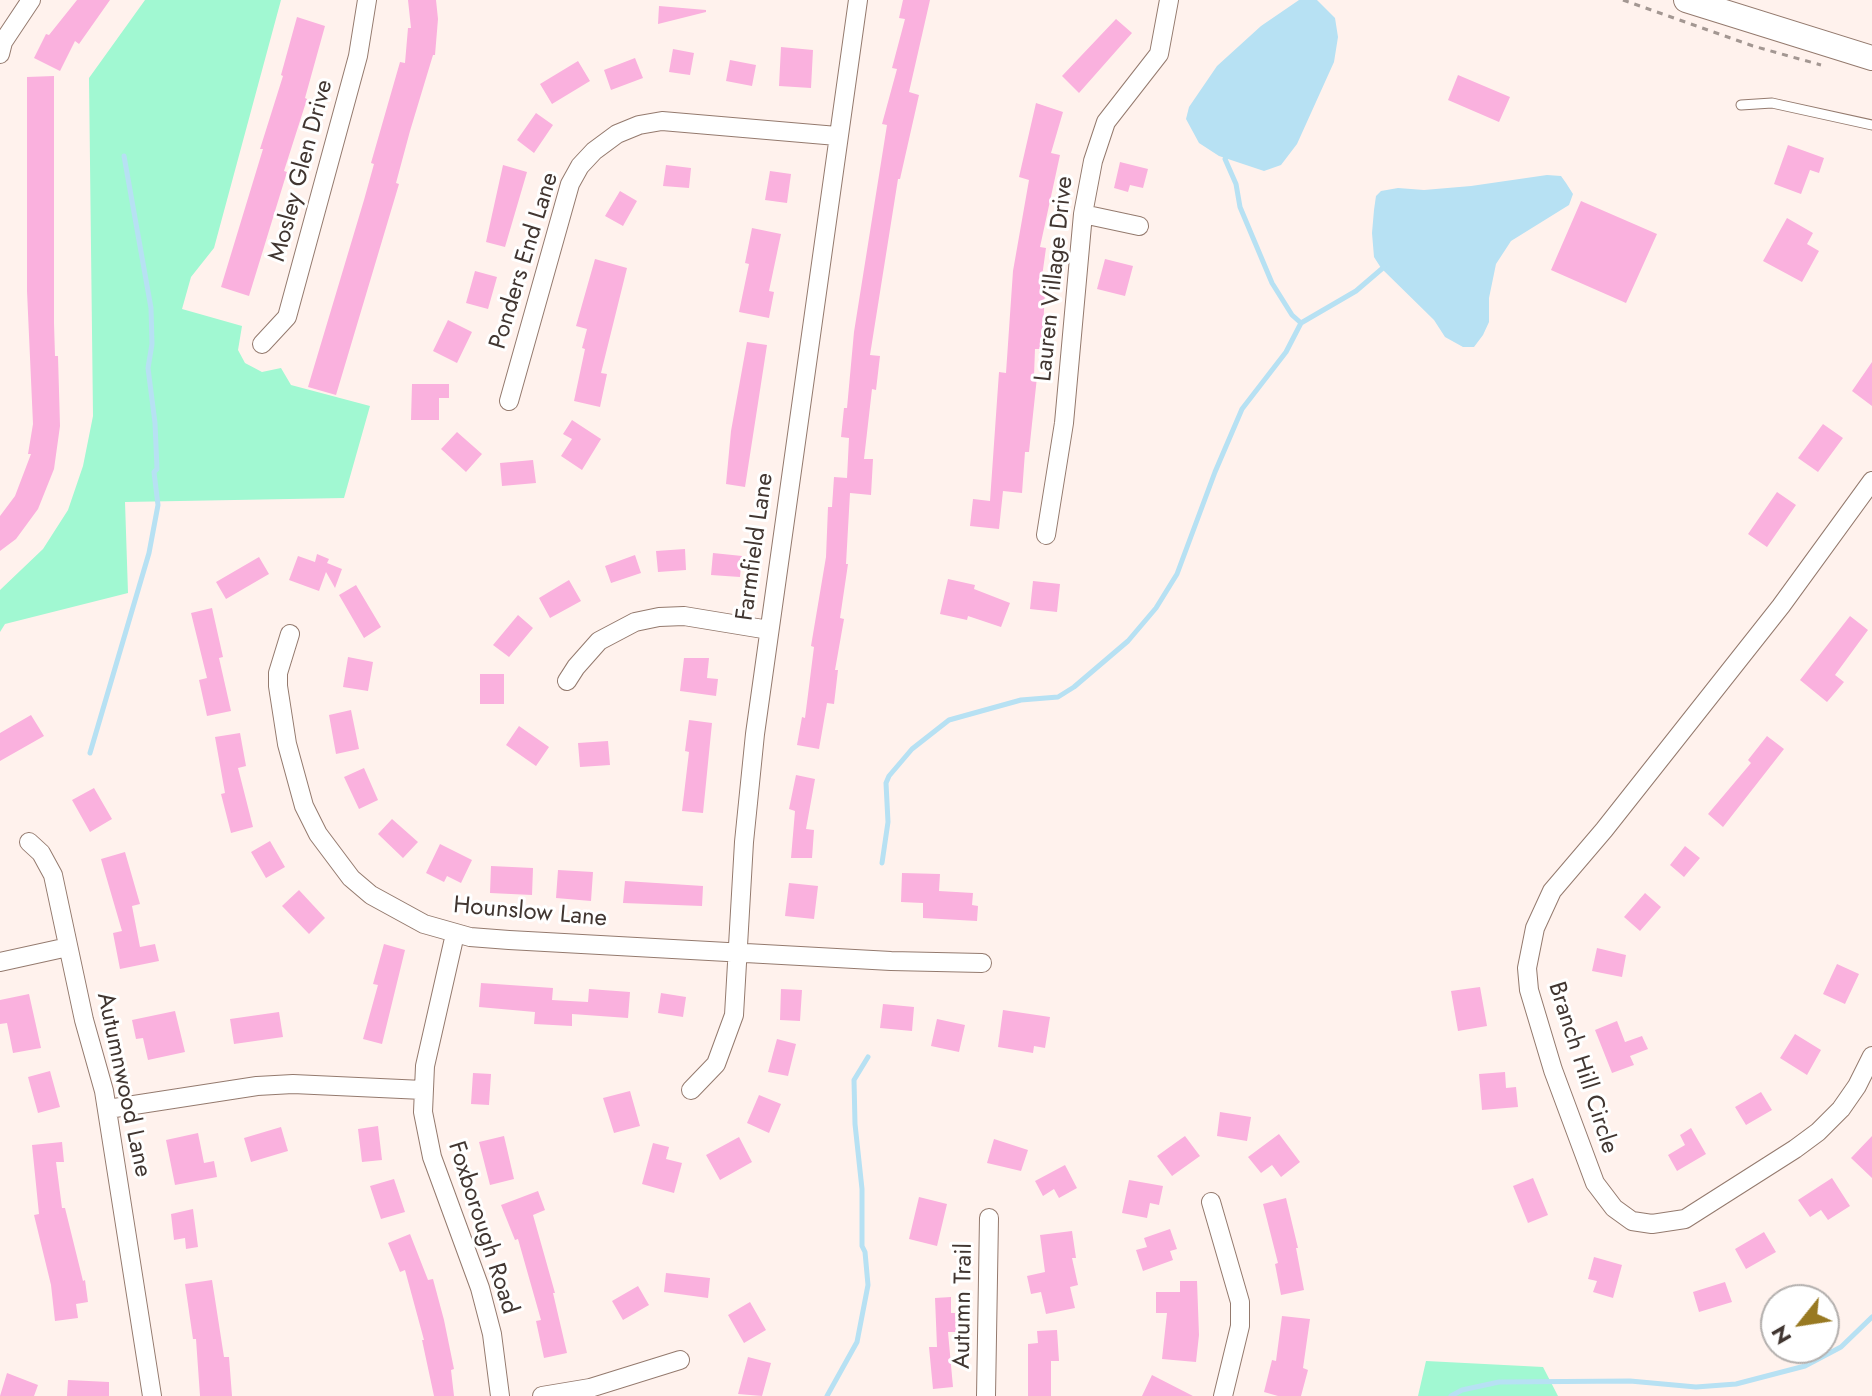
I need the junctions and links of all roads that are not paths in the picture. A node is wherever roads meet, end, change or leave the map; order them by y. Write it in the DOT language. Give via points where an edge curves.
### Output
graph roads {
  1 [pos="31,0"];
  2 [pos="367,0"];
  3 [pos="858,0"];
  4 [pos="1169,0"];
  5 [pos="1686,0"];
  6 [pos="0,54"];
  7 [pos="1872,58"];
  8 [pos="1741,105"];
  9 [pos="1872,125"];
  10 [pos="837,136"];
  11 [pos="1083,214"];
  12 [pos="1139,226"];
  13 [pos="262,344"];
  14 [pos="509,401"];
  15 [pos="1872,481"];
  16 [pos="1046,535"];
  17 [pos="769,630"];
  18 [pos="290,634"];
  19 [pos="567,681"];
  20 [pos="29,842"];
  21 [pos="455,934"];
  22 [pos="68,947"];
  23 [pos="738,952"];
  24 [pos="0,962"];
  25 [pos="982,963"];
  26 [pos="1872,1056"];
  27 [pos="423,1090"];
  28 [pos="691,1090"];
  29 [pos="108,1109"];
  30 [pos="1211,1202"];
  31 [pos="989,1218"];
  32 [pos="680,1360"];
  33 [pos="152,1396"];
  34 [pos="500,1396"];
  35 [pos="542,1396"];
  36 [pos="986,1396"];
  37 [pos="1223,1396"];
  1 -- 6 [label="street"];
  2 -- 13 [label="street, Mosley Glen Drive" via="358,56 287,317"];
  3 -- 10 [label="street, Farmfield Lane"];
  4 -- 11 [label="street, Lauren Village Drive" via="1159,54 1106,122"];
  5 -- 7 [label="street"];
  8 -- 9 [label="lane" via="1772,103"];
  10 -- 14 [label="street, Ponders End Lane" via="662,121 617,134 594,151 570,184"];
  10 -- 17 [label="street, Farmfield Lane"];
  11 -- 12 [label="street"];
  11 -- 16 [label="street, Lauren Village Drive" via="1064,423"];
  15 -- 26 [label="street, Branch Hill Circle" via="1781,606 1552,891 1535,928 1527,968 1553,1070 1595,1183 1632,1221 1685,1219 1795,1149 1841,1109"];
  17 -- 19 [label="street" via="684,616 635,622 591,649"];
  17 -- 23 [label="street, Farmfield Lane" via="748,796"];
  18 -- 21 [label="street, Hounslow Lane" via="278,686 297,789 318,834 371,895"];
  20 -- 22 [label="street, Autumnwood Lane" via="50,867"];
  21 -- 23 [label="street, Hounslow Lane"];
  21 -- 27 [label="street, Foxborough Road"];
  22 -- 24 [label="street"];
  22 -- 29 [label="street, Autumnwood Lane"];
  23 -- 25 [label="street, Hounslow Lane"];
  23 -- 28 [label="street, Farmfield Lane" via="731,1029 716,1064"];
  27 -- 29 [label="street" via="257,1086"];
  27 -- 34 [label="street, Foxborough Road" via="428,1142 480,1288"];
  29 -- 33 [label="street, Autumnwood Lane"];
  30 -- 37 [label="street" via="1240,1302 1240,1326"];
  31 -- 36 [label="street, Autumn Trail"];
  32 -- 35 [label="street" via="590,1388"];
}
